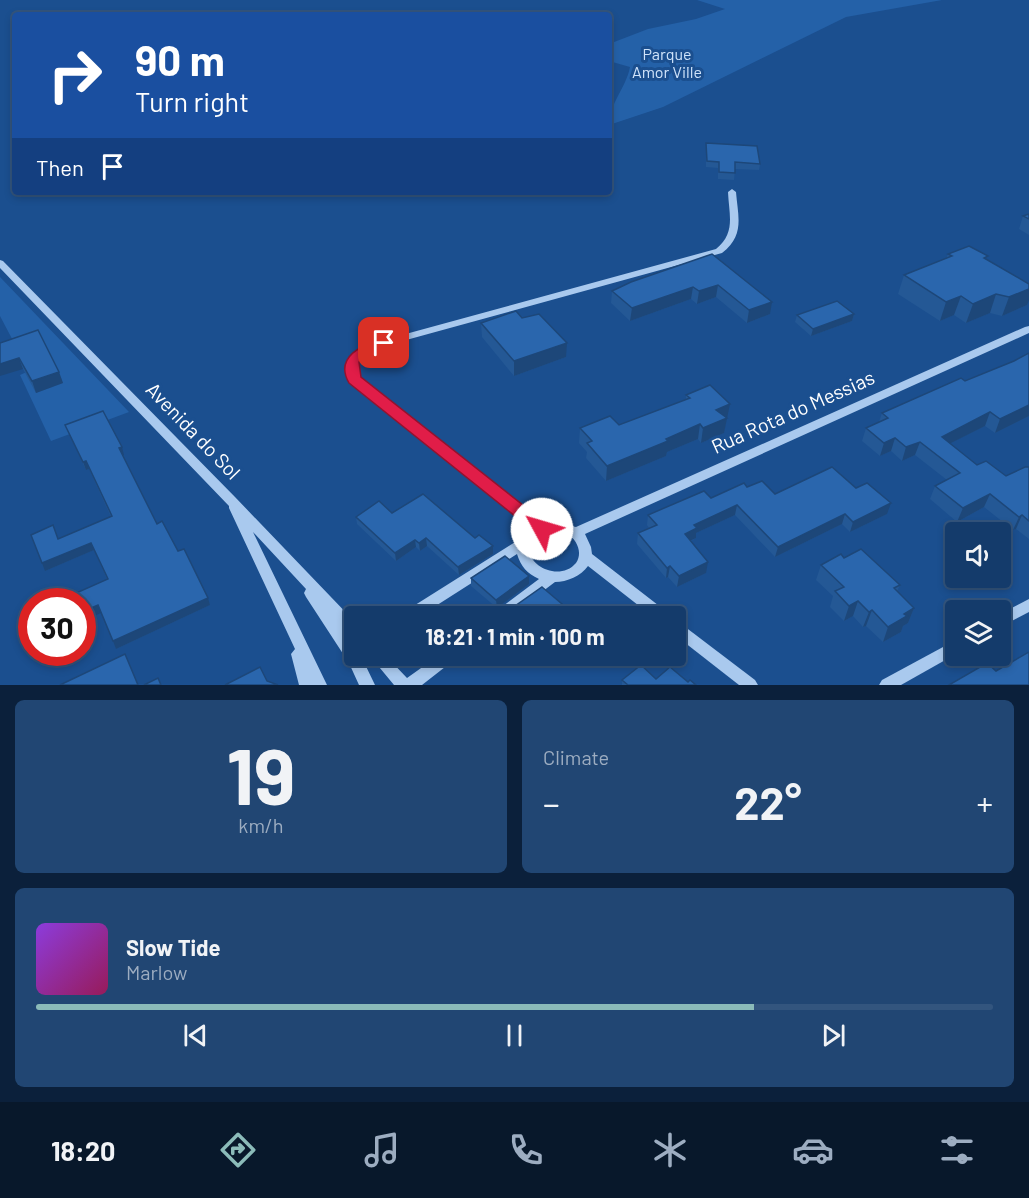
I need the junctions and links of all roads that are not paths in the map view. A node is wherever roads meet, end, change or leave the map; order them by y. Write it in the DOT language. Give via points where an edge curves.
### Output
graph roads {
  1 [pos="732,192"];
  2 [pos="0,262"];
  3 [pos="1029,329"];
  4 [pos="231,500"];
  5 [pos="542,529"];
  6 [pos="575,532"];
  7 [pos="524,543"];
  8 [pos="586,557"];
  9 [pos="293,565"];
  10 [pos="552,577"];
  11 [pos="1029,605"];
  12 [pos="425,606"];
  13 [pos="513,606"];
  14 [pos="649,606"];
  15 [pos="1011,615"];
  16 [pos="344,620"];
  17 [pos="290,628"];
  18 [pos="686,636"];
  19 [pos="945,652"];
  20 [pos="386,666"];
  21 [pos="436,666"];
  22 [pos="307,685"];
  23 [pos="319,685"];
  24 [pos="367,685"];
  25 [pos="404,685"];
  26 [pos="410,685"];
  27 [pos="750,685"];
  28 [pos="887,685"];
  1 -- 5 [label="street" via="734,235 719,251 384,343 352,361 354,379 364,389"];
  2 -- 4 [label="street, Avenida do Sol"];
  3 -- 6 [label="street, Rua Rota do Messias"];
  4 -- 9 [label="street, Avenida do Sol"];
  4 -- 17 [label="street"];
  5 -- 6 [label="street"];
  5 -- 7 [label="street"];
  6 -- 8 [label="street" via="585,545"];
  7 -- 10 [label="street" via="522,554 527,565"];
  7 -- 12 [label="street"];
  8 -- 10 [label="street" via="580,568 568,576"];
  8 -- 14 [label="street"];
  9 -- 16 [label="street, Avenida do Sol"];
  9 -- 24 [label="street" via="355,659"];
  10 -- 13 [label="street"];
  11 -- 15 [label="street"];
  17 -- 22 [label="street"];
  17 -- 23 [label="street"];
  18 -- 27 [label="street"];
  19 -- 28 [label="street"];
  20 -- 25 [label="street"];
  21 -- 26 [label="street"];
}
